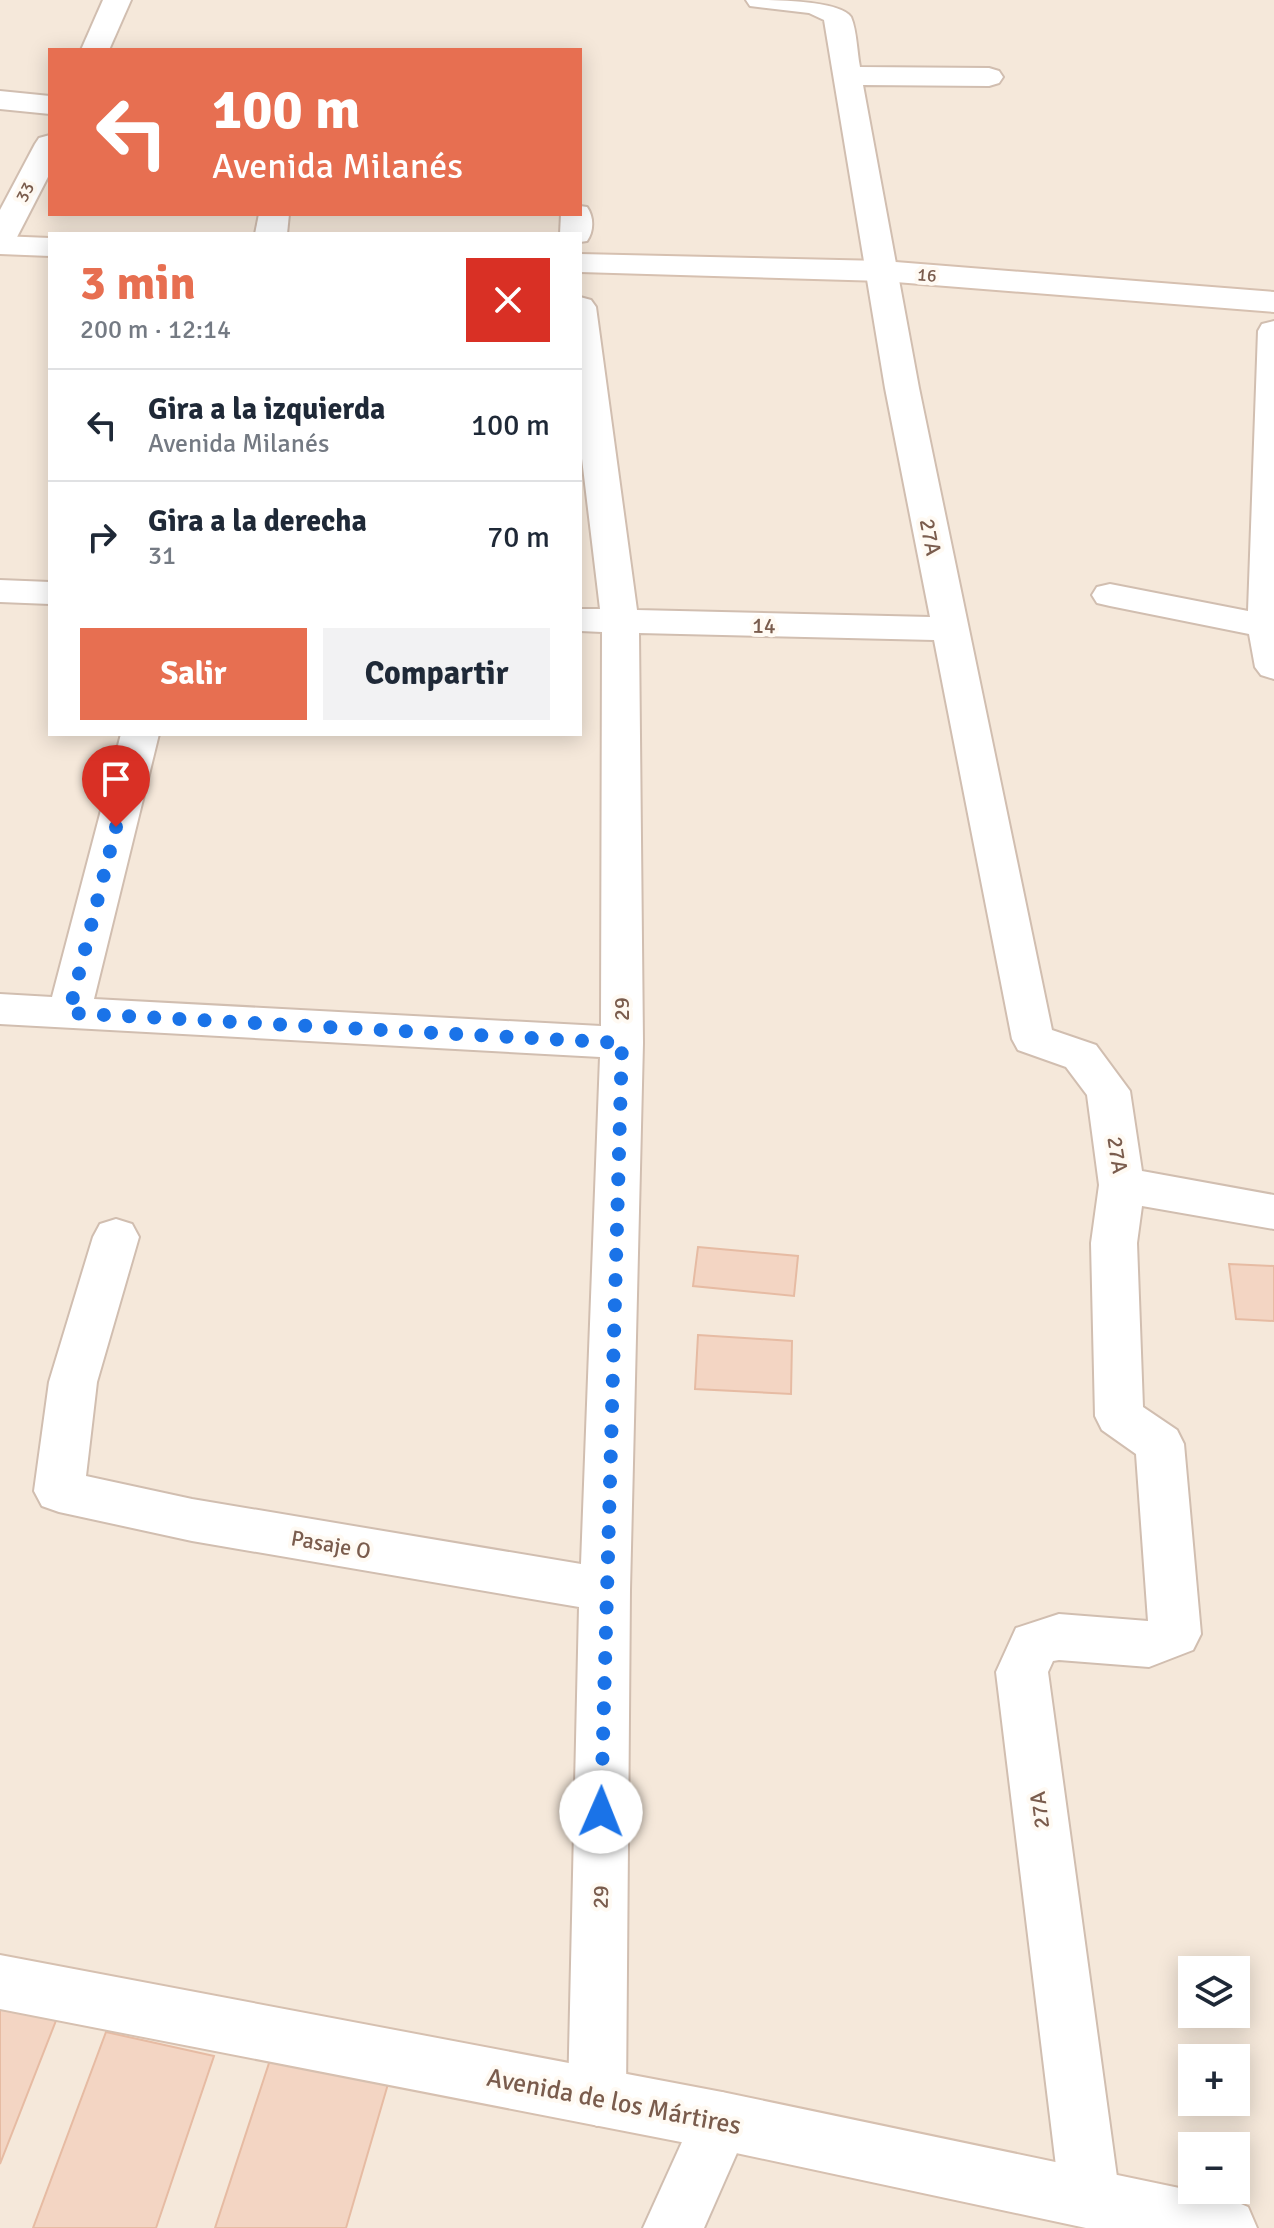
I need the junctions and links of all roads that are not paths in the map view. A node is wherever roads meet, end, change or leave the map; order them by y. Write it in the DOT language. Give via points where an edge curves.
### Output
graph roads {
  1 [pos="117,0"];
  2 [pos="760,0"];
  3 [pos="96,48"];
  4 [pos="847,76"];
  5 [pos="989,77"];
  6 [pos="0,100"];
  7 [pos="48,105"];
  8 [pos="48,148"];
  9 [pos="0,242"];
  10 [pos="48,247"];
  11 [pos="582,263"];
  12 [pos="883,271"];
  13 [pos="1274,302"];
  14 [pos="1274,331"];
  15 [pos="582,338"];
  16 [pos="0,591"];
  17 [pos="48,593"];
  18 [pos="1110,595"];
  19 [pos="600,621"];
  20 [pos="1270,627"];
  21 [pos="948,629"];
  22 [pos="1274,667"];
  23 [pos="139,736"];
  24 [pos="0,1009"];
  25 [pos="69,1013"];
  26 [pos="622,1043"];
  27 [pos="1122,1185"];
  28 [pos="1274,1212"];
  29 [pos="116,1237"];
  30 [pos="605,1590"];
  31 [pos="0,1982"];
  32 [pos="597,2097"];
  33 [pos="722,2121"];
  34 [pos="1090,2199"];
  35 [pos="673,2228"];
  36 [pos="1227,2228"];
  1 -- 3 [label="street"];
  2 -- 4 [label="street, 27A" via="831,11 837,17"];
  4 -- 5 [label="street"];
  4 -- 12 [label="street, 27A"];
  6 -- 7 [label="street"];
  8 -- 9 [label="street, 33"];
  9 -- 10 [label="street"];
  11 -- 12 [label="street, 16"];
  12 -- 13 [label="street, 16"];
  12 -- 21 [label="street, 27A"];
  14 -- 20 [label="street"];
  15 -- 19 [label="street, 29"];
  16 -- 17 [label="street"];
  18 -- 20 [label="street"];
  19 -- 21 [label="street, 14"];
  19 -- 26 [label="street, 29"];
  20 -- 22 [label="street"];
  21 -- 27 [label="street, 27A" via="1033,1039 1081,1056 1108,1091"];
  23 -- 25 [label="street"];
  24 -- 25 [label="street"];
  25 -- 26 [label="street"];
  26 -- 30 [label="street, 29"];
  27 -- 28 [label="street"];
  27 -- 34 [label="street, 27A" via="1114,1243 1119,1416 1160,1444 1175,1634 1149,1644 1059,1637 1034,1644 1022,1672"];
  29 -- 30 [label="street, Pasaje O" via="73,1382 59,1491 192,1520"];
  30 -- 32 [label="street, 29"];
  31 -- 32 [label="street, Avenida de los Mártires"];
  32 -- 33 [label="street, Avenida de los Mártires"];
  33 -- 34 [label="street, Avenida de los Mártires"];
  33 -- 35 [label="street"];
  34 -- 36 [label="street, Avenida de los Mártires"];
}
